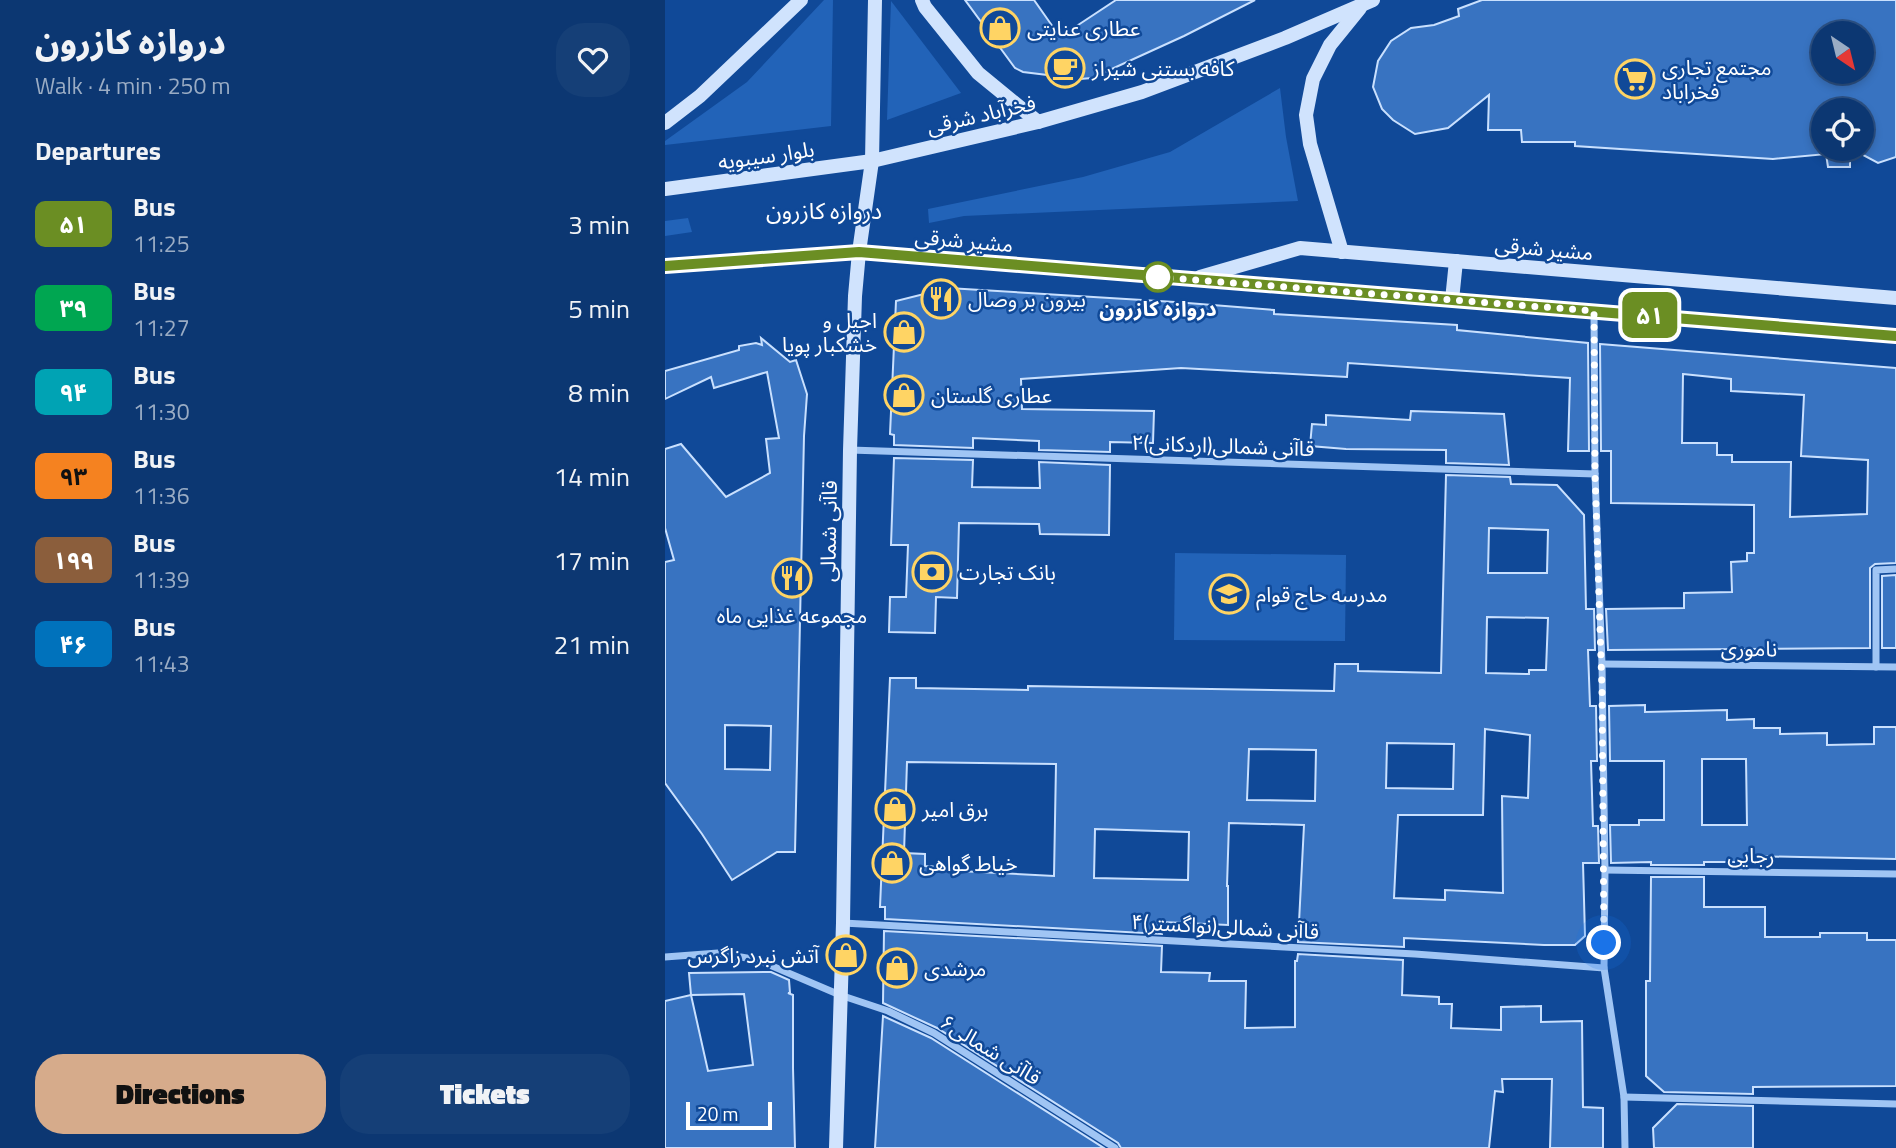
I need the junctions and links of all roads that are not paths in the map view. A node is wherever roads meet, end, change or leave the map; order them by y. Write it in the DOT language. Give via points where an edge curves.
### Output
graph roads {
  1 [pos="801,0"];
  2 [pos="874,0"];
  3 [pos="922,0"];
  4 [pos="1368,2"];
  5 [pos="1038,122"];
  6 [pos="665,123"];
  7 [pos="872,161"];
  8 [pos="665,189"];
  9 [pos="859,252"];
  10 [pos="1342,252"];
  11 [pos="1456,261"];
  12 [pos="665,265"];
  13 [pos="1192,279"];
  14 [pos="1896,298"];
  15 [pos="1452,300"];
  16 [pos="1594,311"];
  17 [pos="1896,336"];
  18 [pos="851,450"];
  19 [pos="1595,474"];
  20 [pos="1896,569"];
  21 [pos="1602,664"];
  22 [pos="1876,667"];
  23 [pos="1896,667"];
  24 [pos="1605,870"];
  25 [pos="1896,874"];
  26 [pos="843,923"];
  27 [pos="665,957"];
  28 [pos="1604,968"];
  29 [pos="840,995"];
  30 [pos="1624,1097"];
  31 [pos="1896,1104"];
  32 [pos="836,1148"];
  33 [pos="1115,1148"];
  34 [pos="1625,1148"];
  1 -- 6 [label="main road"];
  2 -- 7 [label="main road, قاآنی شمالی"];
  3 -- 5 [label="main road" via="978,73"];
  4 -- 5 [label="main road, فخرآباد شرقی" via="1142,92"];
  4 -- 10 [label="main road" via="1330,45 1313,79 1306,114 1310,144"];
  5 -- 7 [label="main road, فخرآباد شرقی"];
  7 -- 8 [label="main road, بلوار سیبویه"];
  7 -- 9 [label="main road, قاآنی شمالی"];
  9 -- 12 [label="main road"];
  9 -- 13 [label="main road, مشیر شرقی"];
  9 -- 18 [label="main road, قاآنی شمالی"];
  10 -- 11 [label="main road, مشیر شرقی"];
  10 -- 13 [label="main road, مشیر شرقی" via="1300,248"];
  11 -- 14 [label="main road, مشیر شرقی"];
  11 -- 15 [label="main road"];
  13 -- 15 [label="main road, مشیر شرقی"];
  15 -- 16 [label="main road, مشیر شرقی"];
  16 -- 17 [label="main road, مشیر شرقی"];
  16 -- 19 [label="street"];
  18 -- 19 [label="street, ۲قاآنی شمالی(اردکانی)"];
  18 -- 26 [label="main road, قاآنی شمالی"];
  19 -- 21 [label="street"];
  20 -- 22 [label="street" via="1876,570"];
  21 -- 22 [label="street, ناموری"];
  21 -- 24 [label="street"];
  22 -- 23 [label="street, ناموری"];
  24 -- 25 [label="street, رجایی"];
  24 -- 28 [label="street"];
  26 -- 28 [label="street, ۴قاآنی شمالی(نواگستر)"];
  26 -- 29 [label="main road, قاآنی شمالی"];
  27 -- 29 [label="street, قاآنی شمالی۶" via="718,953 758,960"];
  28 -- 30 [label="street"];
  29 -- 32 [label="main road, قاآنی شمالی"];
  29 -- 33 [label="street, قاآنی شمالی۶" via="934,1033"];
  30 -- 31 [label="street"];
  30 -- 34 [label="street"];
}
